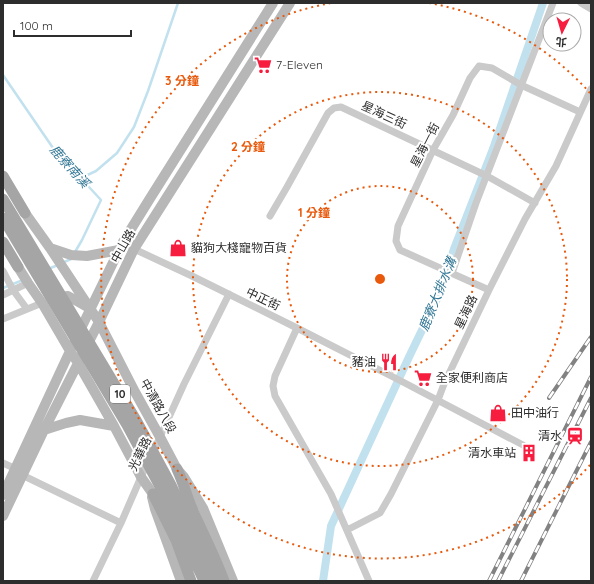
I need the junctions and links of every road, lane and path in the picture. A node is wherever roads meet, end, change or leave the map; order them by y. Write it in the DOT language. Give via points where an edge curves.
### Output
graph roads {
  1 [pos="273,3"];
  2 [pos="553,3"];
  3 [pos="581,3"];
  4 [pos="288,6"];
  5 [pos="591,8"];
  6 [pos="521,85"];
  7 [pos="591,89"];
  8 [pos="580,112"];
  9 [pos="433,150"];
  10 [pos="3,176"];
  11 [pos="487,176"];
  12 [pos="3,199"];
  13 [pos="535,203"];
  14 [pos="25,213"];
  15 [pos="270,216"];
  16 [pos="3,218"];
  17 [pos="3,242"];
  18 [pos="121,246"];
  19 [pos="50,248"];
  20 [pos="134,249"];
  21 [pos="18,267"];
  22 [pos="3,271"];
  23 [pos="452,273"];
  24 [pos="28,284"];
  25 [pos="13,290"];
  26 [pos="489,290"];
  27 [pos="229,294"];
  28 [pos="3,295"];
  29 [pos="42,302"];
  30 [pos="27,309"];
  31 [pos="91,309"];
  32 [pos="3,319"];
  33 [pos="99,322"];
  34 [pos="297,328"];
  35 [pos="70,351"];
  36 [pos="78,362"];
  37 [pos="438,400"];
  38 [pos="114,426"];
  39 [pos="44,430"];
  40 [pos="160,437"];
  41 [pos="523,445"];
  42 [pos="3,463"];
  43 [pos="177,469"];
  44 [pos="19,472"];
  45 [pos="141,476"];
  46 [pos="152,494"];
  47 [pos="3,495"];
  48 [pos="3,516"];
  49 [pos="121,523"];
  50 [pos="348,530"];
  51 [pos="93,581"];
  52 [pos="181,581"];
  53 [pos="191,581"];
  54 [pos="204,581"];
  55 [pos="214,581"];
  56 [pos="224,581"];
  57 [pos="233,581"];
  58 [pos="369,581"];
  1 -- 4 [label="street"];
  1 -- 18 [label="street, 中山路"];
  2 -- 6 [label="street"];
  3 -- 5 [label="street"];
  4 -- 20 [label="street, 中山路"];
  6 -- 8 [label="street, 星海一街"];
  6 -- 9 [label="street, 星海一街" via="492,68 479,66 470,78"];
  6 -- 11 [label="street"];
  7 -- 8 [label="street, 星海路"];
  8 -- 13 [label="street, 星海路" via="556,166"];
  9 -- 11 [label="street, 星海三街"];
  9 -- 15 [label="street, 星海三街" via="341,107 334,108 328,113"];
  9 -- 23 [label="street, 星海一街" via="398,226 396,240 400,250"];
  10 -- 14 [label="main road"];
  11 -- 13 [label="street, 星海三街"];
  11 -- 23 [label="street"];
  12 -- 55 [label="main road, 10" via="136,420 171,485"];
  13 -- 26 [label="street, 星海路"];
  14 -- 19 [label="street, 中清路八段"];
  16 -- 54 [label="main road, 10" via="127,425 164,494"];
  17 -- 21 [label="main road"];
  18 -- 19 [label="street" via="87,256"];
  18 -- 20 [label="street, 中正街"];
  18 -- 31 [label="street, 中山路"];
  19 -- 31 [label="street, 中清路八段"];
  20 -- 27 [label="street, 中正街"];
  20 -- 33 [label="street, 中山路"];
  21 -- 24 [label="street"];
  22 -- 25 [label="street"];
  23 -- 26 [label="street, 星海一街"];
  24 -- 25 [label="street"];
  24 -- 29 [label="street"];
  25 -- 28 [label="street"];
  25 -- 30 [label="street"];
  26 -- 37 [label="street, 星海路"];
  27 -- 34 [label="street, 中正街"];
  27 -- 40 [label="street, 光華路"];
  29 -- 30 [label="street"];
  29 -- 31 [label="street" via="68,296"];
  29 -- 35 [label="street"];
  30 -- 32 [label="street"];
  31 -- 33 [label="street, 中清路八段"];
  31 -- 35 [label="street, 中山路"];
  33 -- 36 [label="street, 中山路"];
  33 -- 40 [label="street, 中清路八段"];
  34 -- 37 [label="street, 中正街"];
  34 -- 50 [label="street" via="275,376 275,396 331,494"];
  35 -- 36 [label="street"];
  35 -- 44 [label="street, 中山路"];
  36 -- 38 [label="street"];
  36 -- 39 [label="street, 中山路"];
  37 -- 41 [label="street"];
  37 -- 50 [label="street, 星海路" via="380,513"];
  38 -- 39 [label="street" via="80,420"];
  38 -- 45 [label="street"];
  39 -- 44 [label="street, 中山路"];
  40 -- 43 [label="street, 中清路八段"];
  40 -- 45 [label="street, 光華路"];
  42 -- 44 [label="street"];
  43 -- 56 [label="main road"];
  43 -- 57 [label="street, 中清路八段" via="203,508"];
  44 -- 47 [label="street, 中山路"];
  44 -- 48 [label="street, 中山路"];
  44 -- 49 [label="street"];
  45 -- 46 [label="street"];
  45 -- 49 [label="street, 光華路"];
  46 -- 52 [label="street"];
  46 -- 53 [label="main road" via="176,540"];
  49 -- 51 [label="street, 光華路"];
  50 -- 58 [label="street"];
}
